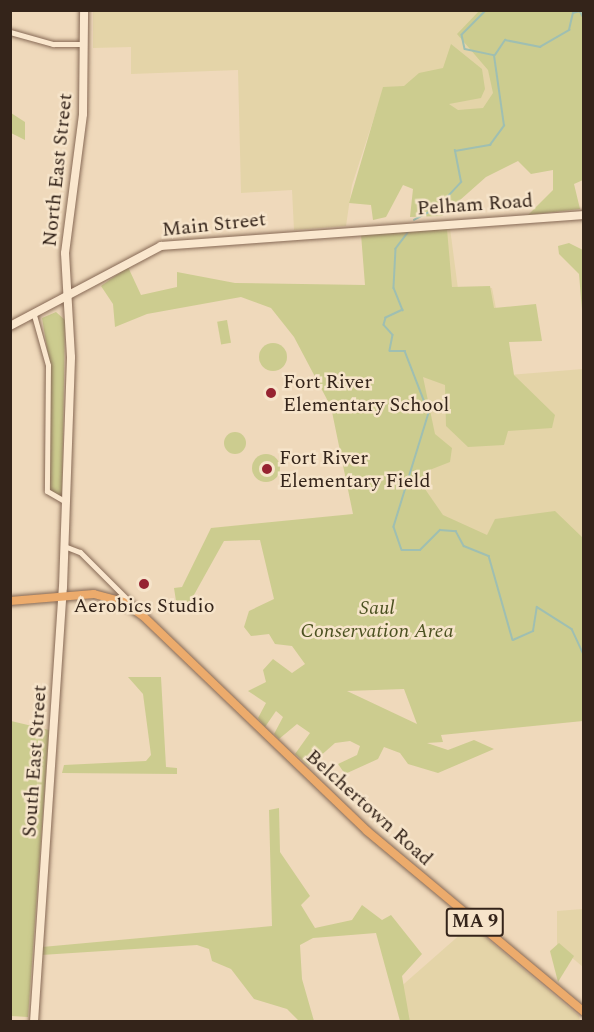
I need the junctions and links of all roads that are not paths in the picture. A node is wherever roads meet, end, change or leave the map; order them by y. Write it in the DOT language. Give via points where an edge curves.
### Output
graph roads {
  1 [pos="84,10"];
  2 [pos="10,32"];
  3 [pos="84,44"];
  4 [pos="584,215"];
  5 [pos="369,228"];
  6 [pos="67,297"];
  7 [pos="34,315"];
  8 [pos="10,326"];
  9 [pos="66,502"];
  10 [pos="64,546"];
  11 [pos="62,596"];
  12 [pos="10,602"];
  13 [pos="143,616"];
  14 [pos="584,1012"];
  15 [pos="34,1022"];
  1 -- 3 [label="main road, North East Street"];
  2 -- 3 [label="street" via="52,44"];
  3 -- 6 [label="main road, North East Street" via="80,151 65,253"];
  4 -- 5 [label="main road, Pelham Road"];
  5 -- 6 [label="main road, Main Street" via="161,246 132,257"];
  6 -- 7 [label="main road, Main Street"];
  6 -- 9 [label="main road, South East Street"];
  7 -- 8 [label="main road, Main Street"];
  7 -- 9 [label="street" via="48,365 46,491"];
  9 -- 10 [label="main road, South East Street"];
  10 -- 11 [label="main road, South East Street"];
  10 -- 13 [label="street, Belchertown Road" via="88,560"];
  11 -- 12 [label="highway, MA 9"];
  11 -- 13 [label="highway, Belchertown Road / MA 9" via="107,596"];
  11 -- 15 [label="main road, South East Street"];
  13 -- 14 [label="highway, Belchertown Road / MA 9" via="367,831"];
}
